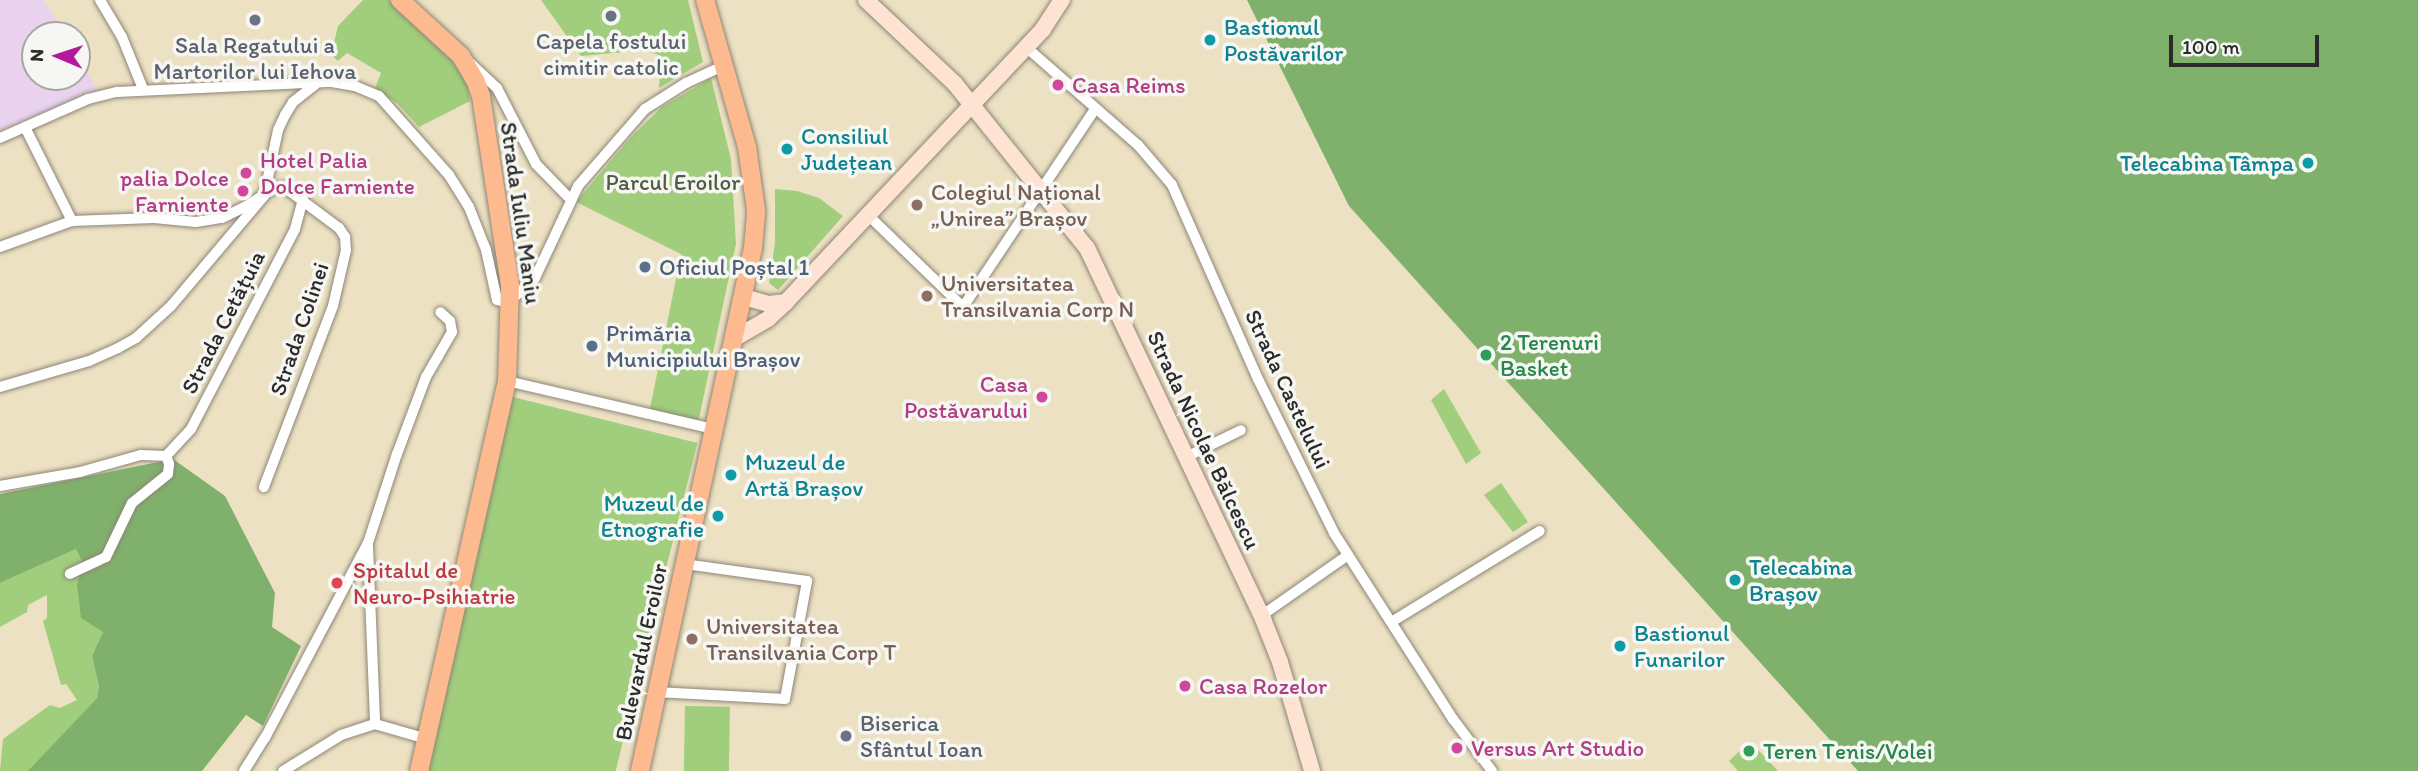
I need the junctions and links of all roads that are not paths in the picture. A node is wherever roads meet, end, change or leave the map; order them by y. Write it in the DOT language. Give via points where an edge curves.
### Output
graph roads {
  1 [pos="100,0"];
  2 [pos="400,0"];
  3 [pos="705,0"];
  4 [pos="866,0"];
  5 [pos="1072,0"];
  6 [pos="1058,4"];
  7 [pos="1026,47"];
  8 [pos="461,56"];
  9 [pos="725,65"];
  10 [pos="318,83"];
  11 [pos="143,89"];
  12 [pos="971,104"];
  13 [pos="1095,109"];
  14 [pos="25,127"];
  15 [pos="0,138"];
  16 [pos="1040,188"];
  17 [pos="264,196"];
  18 [pos="303,199"];
  19 [pos="570,199"];
  20 [pos="867,214"];
  21 [pos="72,221"];
  22 [pos="1,245"];
  23 [pos="744,297"];
  24 [pos="510,302"];
  25 [pos="786,302"];
  26 [pos="440,312"];
  27 [pos="735,338"];
  28 [pos="507,381"];
  29 [pos="0,387"];
  30 [pos="714,429"];
  31 [pos="1241,430"];
  32 [pos="166,456"];
  33 [pos="1186,457"];
  34 [pos="0,486"];
  35 [pos="264,487"];
  36 [pos="1540,531"];
  37 [pos="368,543"];
  38 [pos="1348,555"];
  39 [pos="685,565"];
  40 [pos="70,574"];
  41 [pos="1261,616"];
  42 [pos="1393,621"];
  43 [pos="657,692"];
  44 [pos="375,724"];
  45 [pos="427,738"];
  46 [pos="244,771"];
  47 [pos="283,771"];
  48 [pos="419,771"];
  49 [pos="640,771"];
  50 [pos="1312,771"];
  51 [pos="1492,771"];
  1 -- 11 [label="street" via="122,37"];
  2 -- 8 [label="main road, Strada Iuliu Maniu"];
  3 -- 9 [label="main road, Bulevardul Eroilor"];
  4 -- 12 [label="street, Strada Nicolae Bălcescu"];
  5 -- 6 [label="street"];
  6 -- 7 [label="street"];
  7 -- 12 [label="street"];
  7 -- 13 [label="street, Strada Castelului"];
  8 -- 19 [label="street, Strada Iuliu Maniu" via="496,88 536,164"];
  8 -- 24 [label="main road, Strada Iuliu Maniu" via="481,96"];
  9 -- 19 [label="street" via="645,109"];
  9 -- 23 [label="main road, Bulevardul Eroilor" via="747,147 756,210"];
  10 -- 11 [label="street"];
  10 -- 17 [label="street" via="293,102 285,115"];
  10 -- 24 [label="street" via="341,82 379,96 426,146 469,207 486,250 497,300"];
  11 -- 14 [label="street" via="88,99"];
  12 -- 16 [label="street, Strada Nicolae Bălcescu"];
  12 -- 20 [label="street"];
  13 -- 16 [label="street"];
  13 -- 38 [label="street, Strada Castelului" via="1138,145 1172,185 1258,379"];
  14 -- 15 [label="street"];
  14 -- 21 [label="street"];
  16 -- 20 [label="street" via="963,307"];
  16 -- 33 [label="street, Strada Nicolae Bălcescu" via="1087,248"];
  17 -- 18 [label="street" via="284,187"];
  17 -- 21 [label="street" via="222,218 196,222 153,218"];
  17 -- 29 [label="street" via="171,306 136,338 89,361"];
  18 -- 32 [label="street, Strada Cetățuia" via="295,229 191,429"];
  18 -- 35 [label="street, Strada Colinei" via="339,228 346,250 333,306"];
  19 -- 24 [label="street" via="535,278"];
  20 -- 25 [label="street"];
  21 -- 22 [label="street"];
  23 -- 25 [label="street" via="769,304"];
  23 -- 27 [label="main road, Bulevardul Eroilor"];
  24 -- 28 [label="main road, Strada Iuliu Maniu"];
  25 -- 27 [label="street"];
  26 -- 37 [label="street" via="450,321 452,332 426,377"];
  27 -- 30 [label="main road, Bulevardul Eroilor"];
  28 -- 30 [label="street"];
  28 -- 45 [label="main road, Strada Iuliu Maniu"];
  30 -- 39 [label="main road, Bulevardul Eroilor"];
  31 -- 33 [label="street"];
  32 -- 34 [label="street" via="141,455 80,472"];
  32 -- 40 [label="street" via="168,474 132,503 106,557"];
  33 -- 41 [label="street, Strada Nicolae Bălcescu"];
  36 -- 42 [label="street"];
  37 -- 44 [label="street"];
  37 -- 46 [label="street"];
  38 -- 41 [label="street"];
  38 -- 42 [label="street, Strada Castelului"];
  39 -- 43 [label="main road, Bulevardul Eroilor"];
  39 -- 43 [label="street" via="807,581 785,699"];
  41 -- 50 [label="street, Strada Nicolae Bălcescu" via="1280,662"];
  42 -- 51 [label="street, Strada Castelului" via="1453,719"];
  43 -- 49 [label="main road, Bulevardul Eroilor"];
  44 -- 45 [label="street"];
  44 -- 47 [label="street" via="341,735"];
  45 -- 48 [label="main road, Strada Iuliu Maniu"];
}
